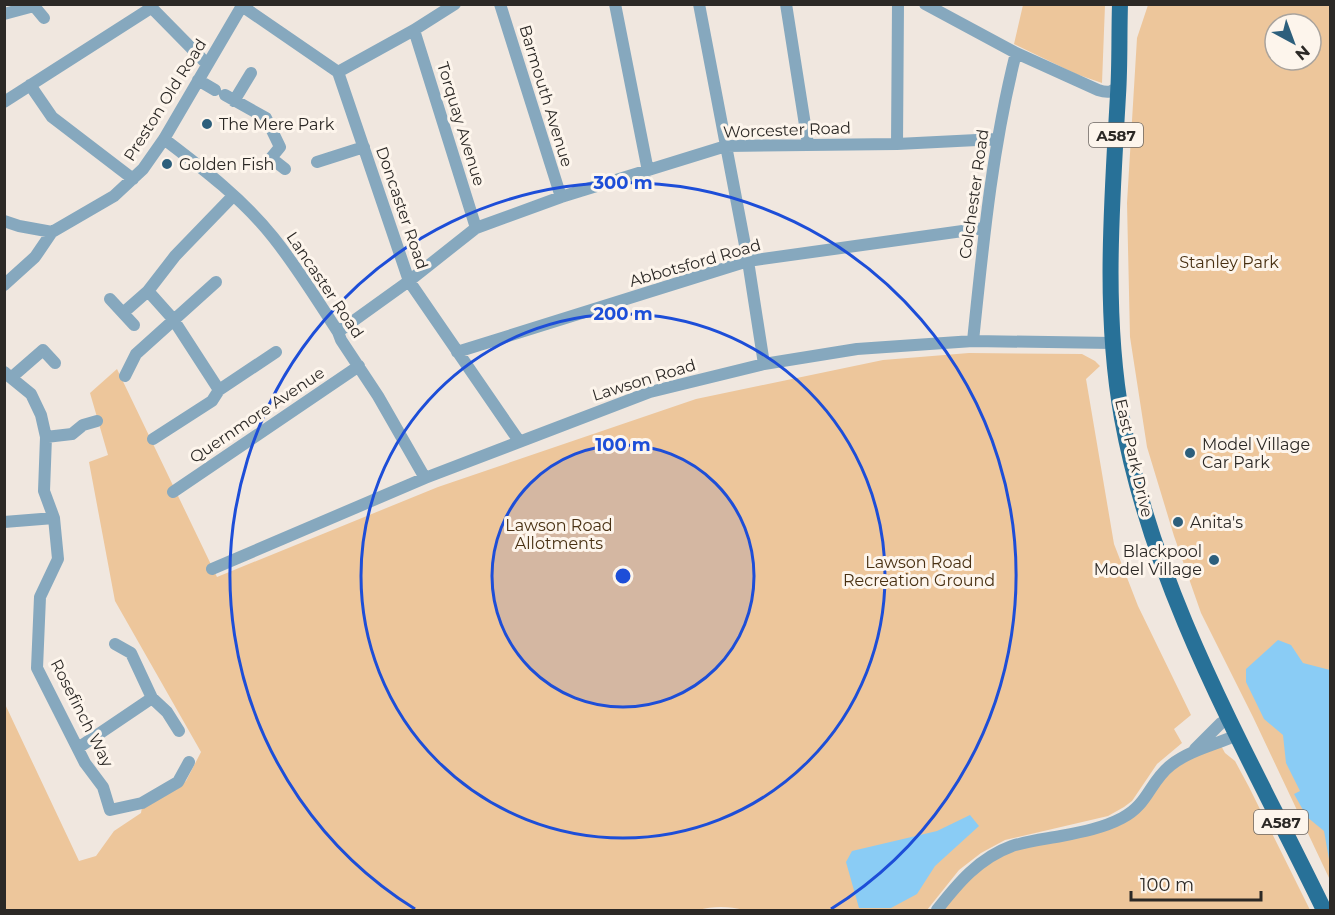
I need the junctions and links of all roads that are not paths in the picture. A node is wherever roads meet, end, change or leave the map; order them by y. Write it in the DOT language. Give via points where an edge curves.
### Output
graph roads {
  1 [pos="455,4"];
  2 [pos="500,4"];
  3 [pos="615,4"];
  4 [pos="699,4"];
  5 [pos="786,4"];
  6 [pos="898,4"];
  7 [pos="925,4"];
  8 [pos="1120,4"];
  9 [pos="243,5"];
  10 [pos="150,6"];
  11 [pos="4,14"];
  12 [pos="44,18"];
  13 [pos="414,30"];
  14 [pos="1016,53"];
  15 [pos="207,64"];
  16 [pos="338,72"];
  17 [pos="251,73"];
  18 [pos="198,80"];
  19 [pos="1119,85"];
  20 [pos="30,86"];
  21 [pos="225,95"];
  22 [pos="5,101"];
  23 [pos="164,139"];
  24 [pos="997,139"];
  25 [pos="808,144"];
  26 [pos="897,144"];
  27 [pos="726,146"];
  28 [pos="364,147"];
  29 [pos="317,162"];
  30 [pos="285,169"];
  31 [pos="648,171"];
  32 [pos="133,179"];
  33 [pos="233,196"];
  34 [pos="561,197"];
  35 [pos="4,221"];
  36 [pos="476,228"];
  37 [pos="984,228"];
  38 [pos="52,232"];
  39 [pos="748,261"];
  40 [pos="409,281"];
  41 [pos="216,282"];
  42 [pos="4,285"];
  43 [pos="148,291"];
  44 [pos="110,299"];
  45 [pos="123,313"];
  46 [pos="173,319"];
  47 [pos="134,325"];
  48 [pos="338,332"];
  49 [pos="973,341"];
  50 [pos="1113,343"];
  51 [pos="276,352"];
  52 [pos="458,352"];
  53 [pos="55,363"];
  54 [pos="764,364"];
  55 [pos="359,366"];
  56 [pos="8,374"];
  57 [pos="125,376"];
  58 [pos="219,390"];
  59 [pos="97,420"];
  60 [pos="46,437"];
  61 [pos="153,440"];
  62 [pos="519,441"];
  63 [pos="425,478"];
  64 [pos="173,492"];
  65 [pos="54,518"];
  66 [pos="4,522"];
  67 [pos="212,569"];
  68 [pos="115,644"];
  69 [pos="152,698"];
  70 [pos="1229,719"];
  71 [pos="179,731"];
  72 [pos="1237,735"];
  73 [pos="78,748"];
  74 [pos="1192,752"];
  75 [pos="189,762"];
  76 [pos="937,910"];
  77 [pos="1324,910"];
  1 -- 13 [label="street"];
  2 -- 34 [label="street, Barmouth Avenue"];
  3 -- 31 [label="street"];
  4 -- 27 [label="street"];
  5 -- 25 [label="street"];
  6 -- 26 [label="street"];
  7 -- 14 [label="street"];
  8 -- 19 [label="main road, East Park Drive / A587"];
  9 -- 15 [label="street, Preston Old Road"];
  9 -- 16 [label="street"];
  10 -- 15 [label="street"];
  10 -- 20 [label="street"];
  11 -- 12 [label="street" via="34,6"];
  13 -- 16 [label="street"];
  13 -- 36 [label="street, Torquay Avenue"];
  14 -- 19 [label="street" via="1104,92"];
  14 -- 24 [label="street, Colchester Road"];
  15 -- 18 [label="street, Preston Old Road"];
  16 -- 28 [label="street, Doncaster Road"];
  17 -- 21 [label="street"];
  18 -- 21 [label="street"];
  18 -- 23 [label="street, Preston Old Road"];
  19 -- 50 [label="main road, East Park Drive / A587" via="1112,203"];
  20 -- 22 [label="street"];
  20 -- 32 [label="street" via="52,117"];
  21 -- 30 [label="street" via="266,118 280,147 271,158"];
  23 -- 32 [label="street, Preston Old Road"];
  23 -- 33 [label="street, Lancaster Road"];
  24 -- 26 [label="street, Worcester Road"];
  24 -- 37 [label="street, Colchester Road"];
  25 -- 26 [label="street, Worcester Road"];
  25 -- 27 [label="street, Worcester Road"];
  27 -- 31 [label="street, Worcester Road"];
  27 -- 39 [label="street"];
  28 -- 29 [label="street"];
  28 -- 40 [label="street, Doncaster Road"];
  31 -- 34 [label="street, Worcester Road"];
  32 -- 38 [label="street, Preston Old Road" via="114,196"];
  33 -- 43 [label="street" via="175,256"];
  33 -- 48 [label="street, Lancaster Road" via="272,236"];
  34 -- 36 [label="street, Worcester Road"];
  35 -- 38 [label="street"];
  36 -- 40 [label="street, Worcester Road"];
  37 -- 39 [label="street, Abbotsford Road"];
  37 -- 49 [label="street, Colchester Road"];
  38 -- 42 [label="street" via="35,257"];
  39 -- 52 [label="street, Abbotsford Road"];
  39 -- 54 [label="street"];
  40 -- 48 [label="street, Worcester Road"];
  40 -- 52 [label="street, Doncaster Road"];
  41 -- 46 [label="street"];
  43 -- 45 [label="street"];
  43 -- 46 [label="street"];
  44 -- 45 [label="street"];
  45 -- 47 [label="street"];
  46 -- 57 [label="street" via="136,354"];
  46 -- 58 [label="street"];
  48 -- 55 [label="street, Lancaster Road"];
  49 -- 50 [label="street, Lawson Road"];
  49 -- 54 [label="street, Lawson Road" via="857,349"];
  50 -- 70 [label="main road, East Park Drive / A587" via="1122,417 1145,513 1170,587"];
  51 -- 58 [label="street"];
  52 -- 62 [label="street, Doncaster Road"];
  53 -- 56 [label="street" via="43,350"];
  54 -- 62 [label="street, Lawson Road" via="650,392"];
  55 -- 63 [label="street, Lancaster Road"];
  55 -- 64 [label="street, Quernmore Avenue"];
  56 -- 60 [label="street, Rosefinch Way" via="31,394"];
  58 -- 61 [label="street" via="212,400"];
  59 -- 60 [label="street" via="72,434"];
  60 -- 65 [label="street, Rosefinch Way" via="44,491"];
  62 -- 63 [label="street, Lawson Road"];
  63 -- 67 [label="street, Lawson Road"];
  65 -- 66 [label="street"];
  65 -- 73 [label="street, Rosefinch Way" via="58,560 39,597 36,668"];
  68 -- 69 [label="street" via="131,653"];
  69 -- 71 [label="street"];
  69 -- 73 [label="street"];
  70 -- 72 [label="main road, East Park Drive / A587"];
  70 -- 74 [label="street"];
  72 -- 74 [label="street"];
  72 -- 77 [label="main road, East Park Drive / A587"];
  73 -- 75 [label="street, Rosefinch Way" via="103,787 110,810 141,802 178,782"];
  74 -- 76 [label="street" via="1170,766 1147,797 1123,818 1085,831 1012,846 966,874"];
}
